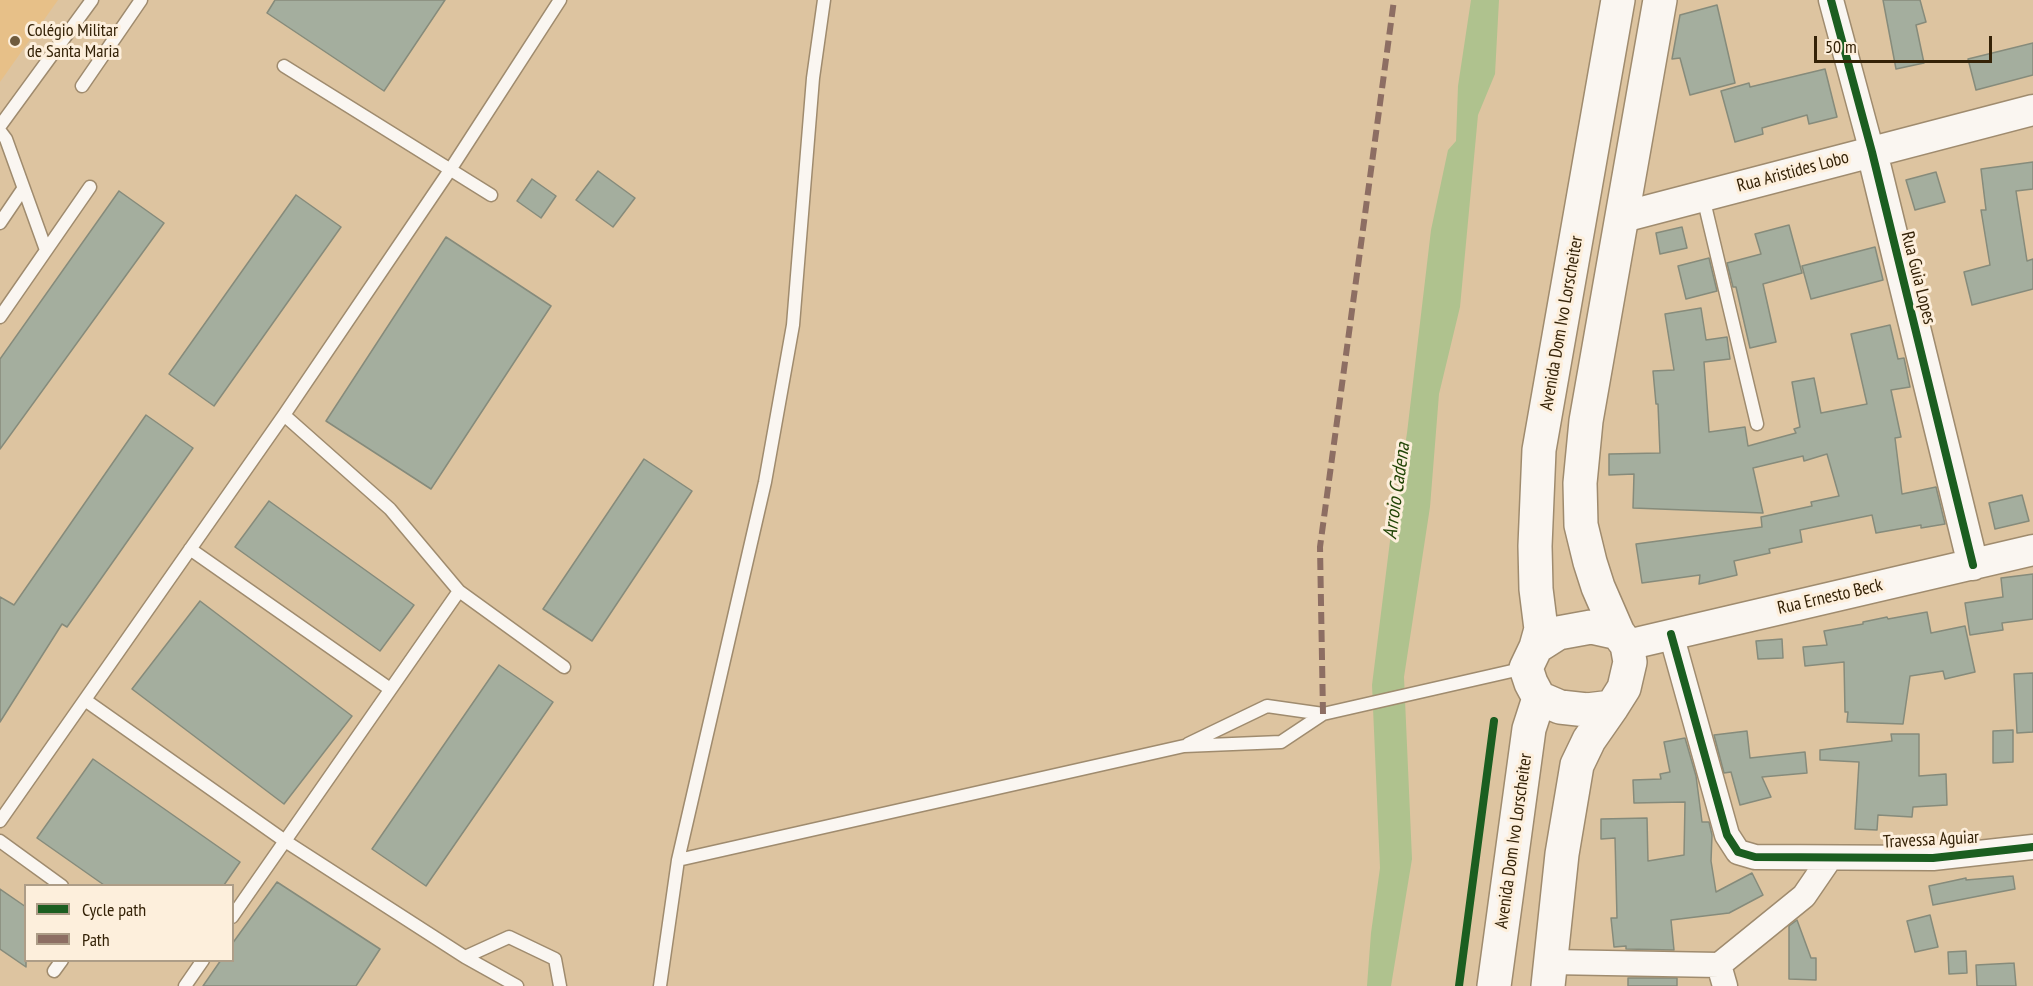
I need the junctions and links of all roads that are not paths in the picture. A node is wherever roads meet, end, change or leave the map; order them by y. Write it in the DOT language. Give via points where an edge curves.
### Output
graph roads {
  1 [pos="92,0"];
  2 [pos="141,0"];
  3 [pos="560,0"];
  4 [pos="824,0"];
  5 [pos="1618,0"];
  6 [pos="1659,0"];
  7 [pos="1831,0"];
  8 [pos="284,66"];
  9 [pos="82,86"];
  10 [pos="2033,110"];
  11 [pos="0,126"];
  12 [pos="2,139"];
  13 [pos="1872,152"];
  14 [pos="450,170"];
  15 [pos="90,187"];
  16 [pos="23,189"];
  17 [pos="491,195"];
  18 [pos="1703,196"];
  19 [pos="1623,217"];
  20 [pos="0,223"];
  21 [pos="46,250"];
  22 [pos="0,317"];
  23 [pos="284,415"];
  24 [pos="1757,424"];
  25 [pos="190,549"];
  26 [pos="2033,550"];
  27 [pos="1973,564"];
  28 [pos="459,591"];
  29 [pos="1671,634"];
  30 [pos="1623,639"];
  31 [pos="1531,658"];
  32 [pos="564,667"];
  33 [pos="390,689"];
  34 [pos="1539,698"];
  35 [pos="85,700"];
  36 [pos="1612,707"];
  37 [pos="1323,714"];
  38 [pos="1184,746"];
  39 [pos="0,821"];
  40 [pos="0,841"];
  41 [pos="285,841"];
  42 [pos="2033,847"];
  43 [pos="1830,858"];
  44 [pos="678,860"];
  45 [pos="61,884"];
  46 [pos="234,914"];
  47 [pos="465,957"];
  48 [pos="61,962"];
  49 [pos="202,962"];
  50 [pos="54,971"];
  51 [pos="1549,974"];
  52 [pos="1722,975"];
  53 [pos="185,986"];
  54 [pos="517,986"];
  55 [pos="560,986"];
  56 [pos="660,986"];
  57 [pos="1494,986"];
  1 -- 11 [label="lane"];
  2 -- 9 [label="lane"];
  3 -- 14 [label="lane"];
  4 -- 44 [label="lane" via="813,78 793,325 765,482"];
  5 -- 31 [label="main road, Avenida Dom Ivo Lorscheiter" via="1539,450 1535,546 1540,629"];
  6 -- 19 [label="main road"];
  7 -- 13 [label="street, Rua Guia Lopes"];
  8 -- 14 [label="lane"];
  10 -- 13 [label="street, Rua Aristides Lobo"];
  12 -- 16 [label="lane"];
  13 -- 18 [label="street, Rua Aristides Lobo"];
  13 -- 27 [label="street, Rua Guia Lopes"];
  14 -- 17 [label="lane"];
  14 -- 23 [label="lane"];
  15 -- 21 [label="lane"];
  16 -- 20 [label="lane"];
  16 -- 21 [label="lane"];
  18 -- 19 [label="street, Rua Aristides Lobo"];
  18 -- 24 [label="lane"];
  19 -- 30 [label="main road" via="1586,421 1580,483 1581,525 1590,562"];
  21 -- 22 [label="lane"];
  23 -- 25 [label="lane"];
  23 -- 28 [label="lane" via="390,509"];
  25 -- 33 [label="lane"];
  25 -- 35 [label="lane"];
  26 -- 27 [label="street, Rua Ernesto Beck"];
  27 -- 29 [label="street, Rua Ernesto Beck"];
  28 -- 32 [label="lane"];
  28 -- 33 [label="lane"];
  29 -- 30 [label="street, Rua Ernesto Beck"];
  29 -- 43 [label="street, Travessa Aguiar" via="1727,835 1738,852 1755,857"];
  30 -- 31 [label="main road" via="1591,627 1558,633"];
  30 -- 36 [label="main road" via="1630,662 1624,688"];
  31 -- 34 [label="main road, Avenida Dom Ivo Lorscheiter" via="1531,683"];
  31 -- 37 [label="lane" via="1457,684"];
  33 -- 41 [label="lane"];
  34 -- 36 [label="main road" via="1560,707"];
  34 -- 57 [label="main road, Avenida Dom Ivo Lorscheiter" via="1529,729"];
  35 -- 39 [label="lane"];
  35 -- 41 [label="lane"];
  36 -- 51 [label="main road" via="1577,765"];
  37 -- 38 [label="lane" via="1281,742"];
  37 -- 38 [label="lane" via="1267,706"];
  38 -- 44 [label="lane"];
  40 -- 45 [label="lane"];
  41 -- 46 [label="lane"];
  41 -- 47 [label="lane"];
  42 -- 43 [label="street, Travessa Aguiar" via="1934,858"];
  43 -- 52 [label="street" via="1804,896"];
  44 -- 56 [label="lane"];
  47 -- 54 [label="lane"];
  47 -- 55 [label="lane" via="509,937 555,959"];
  48 -- 50 [label="lane"];
  49 -- 53 [label="lane"];
  51 -- 52 [label="street"];
}
